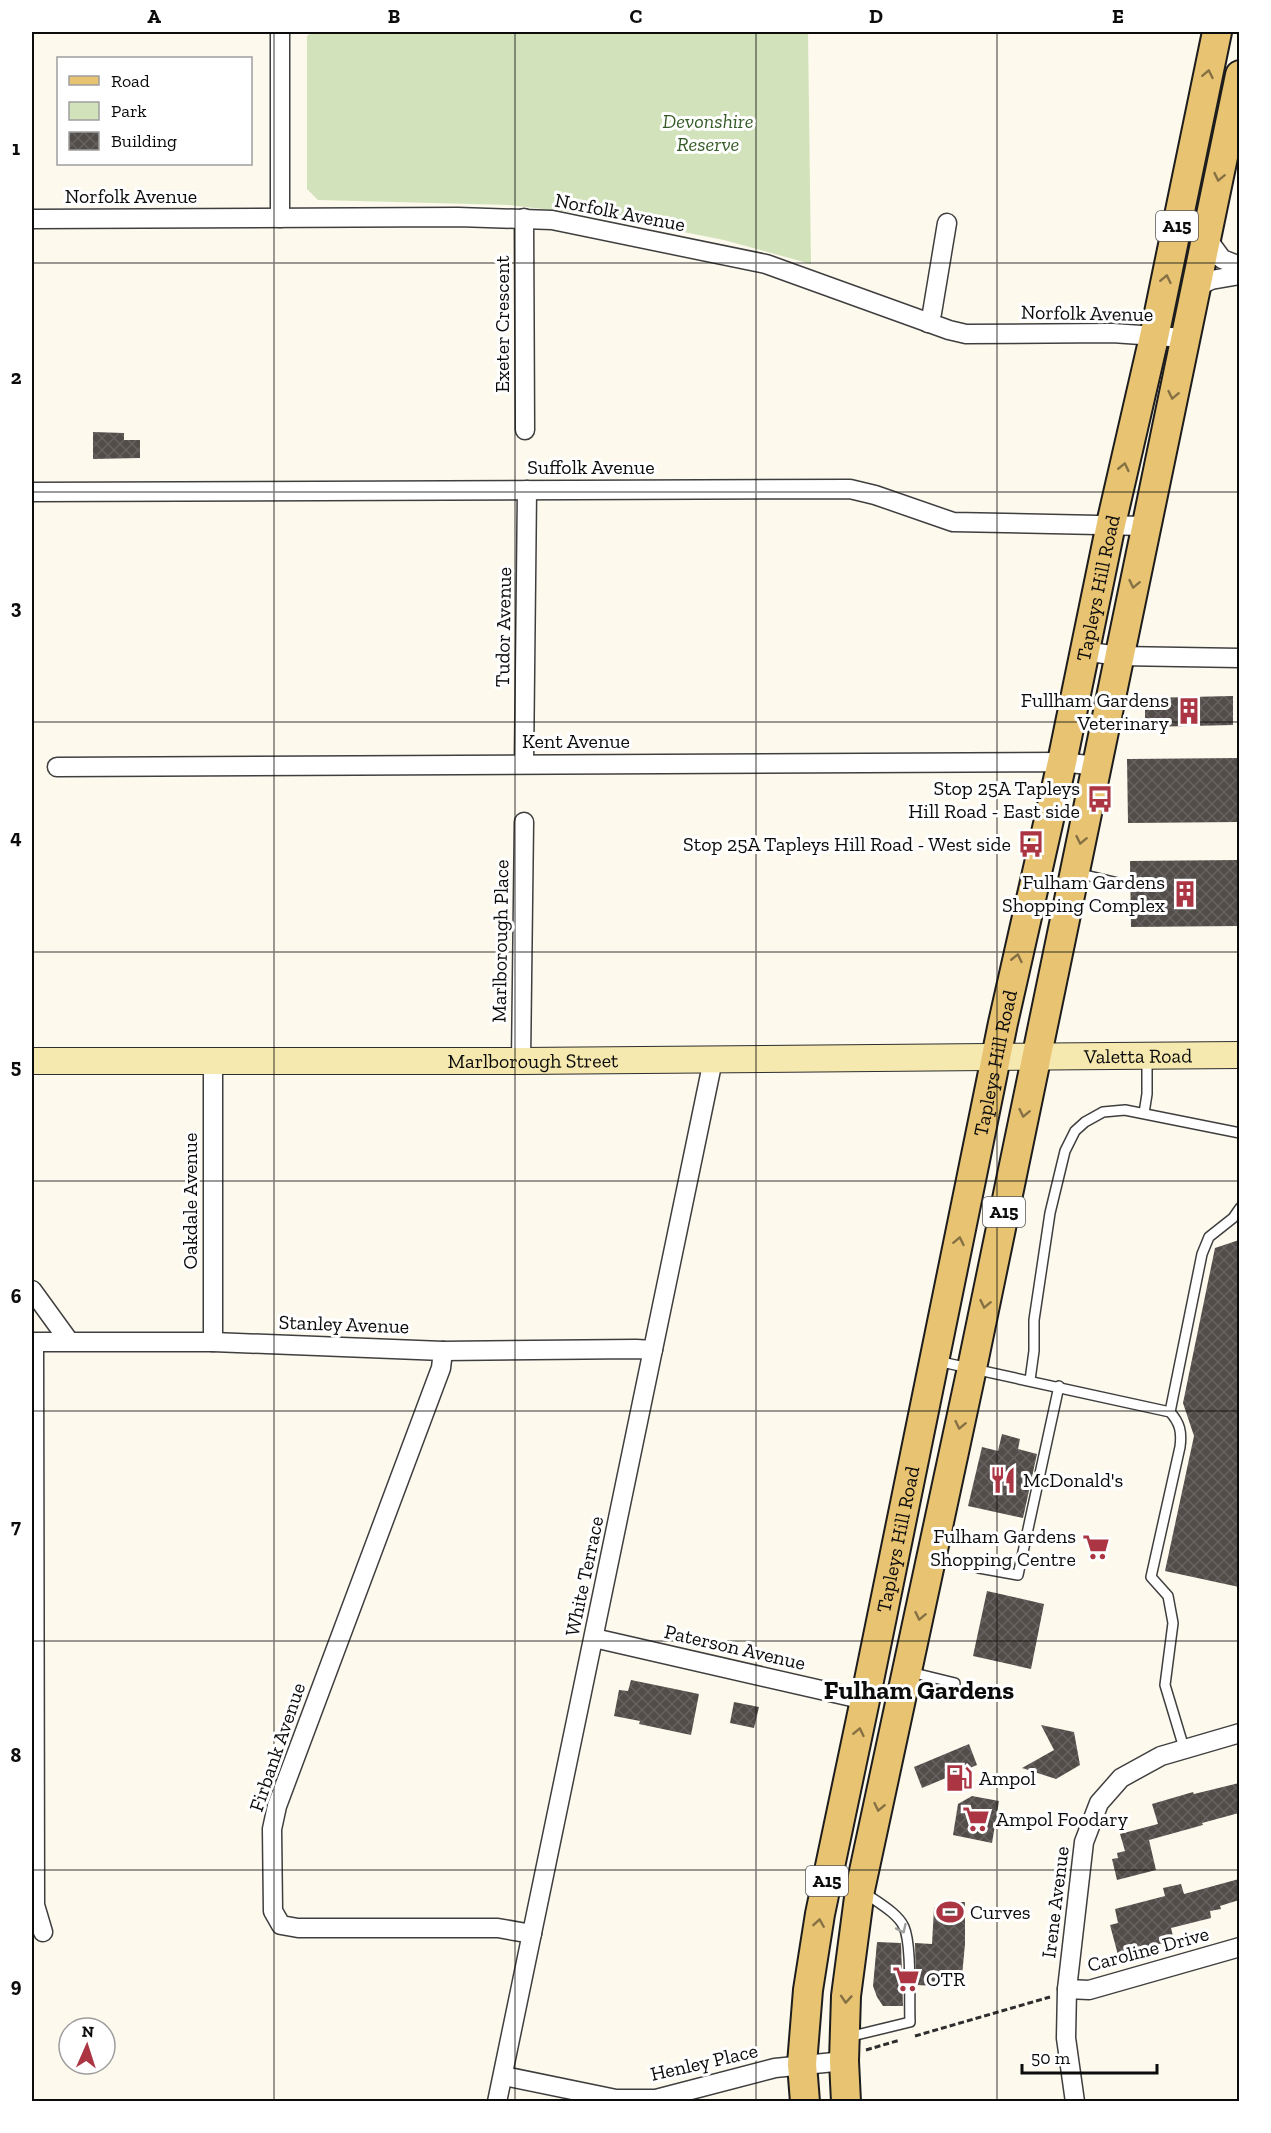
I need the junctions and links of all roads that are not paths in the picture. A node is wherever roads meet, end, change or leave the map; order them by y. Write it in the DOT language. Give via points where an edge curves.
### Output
graph roads {
  1 [pos="280,32"];
  2 [pos="1216,32"];
  3 [pos="1239,75"];
  4 [pos="1200,116"];
  5 [pos="1235,120"];
  6 [pos="280,218"];
  7 [pos="524,218"];
  8 [pos="32,219"];
  9 [pos="947,223"];
  10 [pos="1206,237"];
  11 [pos="1239,266"];
  12 [pos="1239,275"];
  13 [pos="1196,287"];
  14 [pos="928,323"];
  15 [pos="1154,337"];
  16 [pos="1185,338"];
  17 [pos="525,430"];
  18 [pos="527,490"];
  19 [pos="32,492"];
  20 [pos="1111,524"];
  21 [pos="1145,526"];
  22 [pos="1083,651"];
  23 [pos="1119,656"];
  24 [pos="1239,658"];
  25 [pos="1062,762"];
  26 [pos="524,764"];
  27 [pos="1096,766"];
  28 [pos="57,767"];
  29 [pos="524,822"];
  30 [pos="1074,872"];
  31 [pos="1119,883"];
  32 [pos="1239,1055"];
  33 [pos="996,1056"];
  34 [pos="1036,1056"];
  35 [pos="1148,1056"];
  36 [pos="213,1060"];
  37 [pos="713,1060"];
  38 [pos="32,1061"];
  39 [pos="521,1061"];
  40 [pos="1144,1113"];
  41 [pos="1239,1133"];
  42 [pos="1239,1208"];
  43 [pos="32,1290"];
  44 [pos="69,1341"];
  45 [pos="213,1342"];
  46 [pos="653,1350"];
  47 [pos="443,1351"];
  48 [pos="935,1360"];
  49 [pos="972,1368"];
  50 [pos="1030,1380"];
  51 [pos="1059,1386"];
  52 [pos="1170,1412"];
  53 [pos="979,1568"];
  54 [pos="594,1638"];
  55 [pos="908,1671"];
  56 [pos="955,1683"];
  57 [pos="866,1700"];
  58 [pos="1239,1733"];
  59 [pos="1184,1748"];
  60 [pos="860,1890"];
  61 [pos="43,1932"];
  62 [pos="532,1934"];
  63 [pos="1239,1947"];
  64 [pos="1060,1992"];
  65 [pos="849,2050"];
  66 [pos="802,2064"];
  67 [pos="504,2076"];
  68 [pos="497,2102"];
  69 [pos="805,2102"];
  70 [pos="846,2102"];
  71 [pos="1075,2102"];
  1 -- 6 [label="street"];
  4 -- 2 [label="main road, Tapleys Hill Road / A15, one-way"];
  3 -- 5 [label="main road, Tapleys Hill Road / A15"];
  4 -- 5 [label="street"];
  15 -- 4 [label="main road, Tapleys Hill Road / A15, one-way"];
  5 -- 10 [label="main road, Tapleys Hill Road / A15, one-way"];
  6 -- 7 [label="street, Norfolk Avenue"];
  6 -- 8 [label="street, Norfolk Avenue"];
  7 -- 14 [label="street, Norfolk Avenue" via="552,220 766,264"];
  7 -- 17 [label="street, Exeter Crescent"];
  9 -- 14 [label="street"];
  10 -- 11 [label="street" via="1222,259"];
  10 -- 13 [label="main road, Tapleys Hill Road / A15"];
  12 -- 13 [label="street"];
  13 -- 16 [label="main road, Tapleys Hill Road / A15"];
  14 -- 15 [label="street, Norfolk Avenue" via="966,334 1112,333"];
  15 -- 16 [label="street, Norfolk Avenue"];
  20 -- 15 [label="main road, Tapleys Hill Road / A15, one-way"];
  16 -- 21 [label="main road, Tapleys Hill Road / A15, one-way"];
  18 -- 19 [label="street, Suffolk Avenue"];
  18 -- 20 [label="street, Suffolk Avenue" via="850,489 953,522"];
  18 -- 26 [label="street, Tudor Avenue"];
  20 -- 21 [label="street, Suffolk Avenue"];
  20 -- 22 [label="main road, Tapleys Hill Road / A15"];
  21 -- 23 [label="main road, Tapleys Hill Road / A15, one-way"];
  22 -- 23 [label="street"];
  22 -- 25 [label="main road, Tapleys Hill Road / A15"];
  23 -- 24 [label="street"];
  23 -- 27 [label="main road, Tapleys Hill Road / A15"];
  25 -- 26 [label="street, Kent Avenue"];
  25 -- 27 [label="street, Kent Avenue"];
  33 -- 25 [label="main road, Tapleys Hill Road / A15, one-way"];
  26 -- 28 [label="street, Kent Avenue"];
  27 -- 30 [label="main road, Tapleys Hill Road / A15, one-way"];
  29 -- 39 [label="street, Marlborough Place"];
  30 -- 31 [label="lane"];
  30 -- 34 [label="main road, Tapleys Hill Road / A15"];
  32 -- 35 [label="street, Valetta Road"];
  33 -- 34 [label="street, Marlborough Street"];
  33 -- 37 [label="street, Marlborough Street"];
  48 -- 33 [label="main road, Tapleys Hill Road / A15, one-way"];
  34 -- 35 [label="street, Valetta Road"];
  34 -- 49 [label="main road, Tapleys Hill Road / A15, one-way"];
  35 -- 40 [label="lane"];
  36 -- 38 [label="street, Marlborough Street"];
  36 -- 39 [label="street, Marlborough Street"];
  36 -- 45 [label="street, Oakdale Avenue"];
  37 -- 39 [label="street, Marlborough Street"];
  37 -- 46 [label="street, White Terrace"];
  40 -- 41 [label="lane"];
  40 -- 50 [label="lane" via="1103,1113 1085,1122 1068,1142 1050,1213"];
  42 -- 52 [label="lane" via="1233,1218 1209,1237 1205,1247"];
  43 -- 44 [label="street"];
  44 -- 45 [label="street, Stanley Avenue"];
  44 -- 61 [label="street, Stanley Avenue" via="34,1342 35,1905"];
  45 -- 47 [label="street, Stanley Avenue"];
  46 -- 47 [label="street, Stanley Avenue"];
  46 -- 54 [label="street, White Terrace"];
  47 -- 62 [label="street, Firbank Avenue" via="441,1368 277,1806 272,1829 273,1911 281,1925 298,1928 498,1928"];
  48 -- 49 [label="lane"];
  48 -- 57 [label="main road, Tapleys Hill Road / A15"];
  49 -- 50 [label="lane"];
  49 -- 55 [label="main road, Tapleys Hill Road / A15, one-way"];
  50 -- 51 [label="lane"];
  51 -- 52 [label="lane"];
  51 -- 53 [label="lane" via="1018,1575"];
  52 -- 59 [label="lane" via="1178,1422 1180,1447 1151,1577 1168,1596 1173,1623 1165,1685"];
  54 -- 57 [label="street, Paterson Avenue"];
  54 -- 62 [label="street, White Terrace"];
  55 -- 56 [label="lane"];
  55 -- 60 [label="main road, Tapleys Hill Road / A15, one-way"];
  66 -- 57 [label="main road, Tapleys Hill Road / A15, one-way" via="820,1914"];
  58 -- 59 [label="street, Irene Avenue"];
  59 -- 64 [label="street, Irene Avenue" via="1121,1778 1099,1803 1084,1842"];
  60 -- 65 [label="main road, Tapleys Hill Road / A15, one-way" via="846,1996"];
  60 -- 65 [label="lane, one-way" via="904,1926 910,2022"];
  62 -- 67 [label="street, White Terrace"];
  63 -- 64 [label="street, Caroline Drive" via="1089,1990"];
  64 -- 71 [label="street, Irene Avenue"];
  65 -- 66 [label="street, Henley Place"];
  65 -- 70 [label="main road, Tapleys Hill Road / A15"];
  66 -- 67 [label="street, Henley Place" via="656,2099 616,2099"];
  66 -- 69 [label="main road, Tapleys Hill Road / A15"];
  67 -- 68 [label="street, White Terrace"];
}
